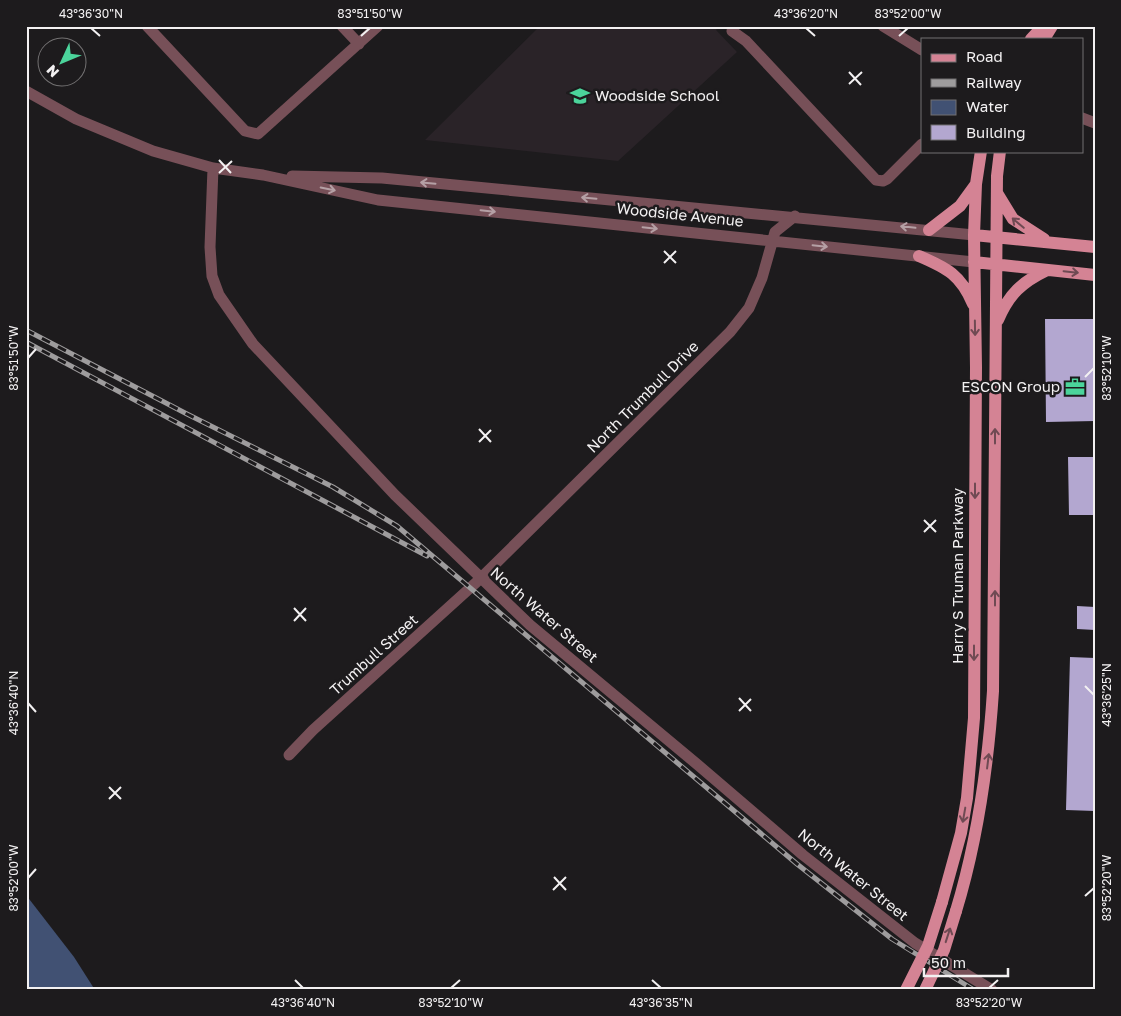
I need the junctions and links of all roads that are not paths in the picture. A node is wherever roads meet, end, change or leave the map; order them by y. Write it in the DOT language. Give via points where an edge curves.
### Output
graph roads {
  1 [pos="146,26"];
  2 [pos="342,26"];
  3 [pos="378,26"];
  4 [pos="883,26"];
  5 [pos="1043,26"];
  6 [pos="1052,26"];
  7 [pos="732,31"];
  8 [pos="1032,38"];
  9 [pos="1045,38"];
  10 [pos="359,44"];
  11 [pos="921,49"];
  12 [pos="26,91"];
  13 [pos="921,145"];
  14 [pos="981,152"];
  15 [pos="1000,152"];
  16 [pos="213,168"];
  17 [pos="263,175"];
  18 [pos="976,184"];
  19 [pos="996,191"];
  20 [pos="795,216"];
  21 [pos="929,230"];
  22 [pos="974,234"];
  23 [pos="996,237"];
  24 [pos="772,241"];
  25 [pos="1050,243"];
  26 [pos="1095,247"];
  27 [pos="920,256"];
  28 [pos="974,262"];
  29 [pos="996,264"];
  30 [pos="1047,270"];
  31 [pos="1095,275"];
  32 [pos="975,308"];
  33 [pos="996,327"];
  34 [pos="480,579"];
  35 [pos="289,755"];
  36 [pos="906,990"];
  37 [pos="924,990"];
  38 [pos="992,990"];
  1 -- 10 [label="street" via="244,131 258,134"];
  2 -- 10 [label="street"];
  3 -- 10 [label="street"];
  4 -- 11 [label="street"];
  5 -- 8 [label="main road"];
  6 -- 9 [label="main road"];
  7 -- 13 [label="street" via="746,41 874,178 880,181 887,179"];
  12 -- 16 [label="street, Woodside Avenue" via="102,131 153,151"];
  14 -- 18 [label="main road, Harry S Truman Parkway"];
  15 -- 19 [label="main road"];
  16 -- 17 [label="street, Woodside Avenue"];
  16 -- 34 [label="street, North Water Street" via="212,276 230,314 253,344 395,495"];
  20 -- 17 [label="street, Woodside Avenue, one-way" via="382,178"];
  17 -- 24 [label="street, Woodside Avenue, one-way" via="378,200"];
  18 -- 21 [label="main road" via="960,206"];
  18 -- 22 [label="main road, Harry S Truman Parkway"];
  19 -- 23 [label="main road"];
  25 -- 19 [label="main road, one-way" via="1013,220"];
  21 -- 20 [label="street, Woodside Avenue, one-way"];
  20 -- 24 [label="street, North Trumbull Drive" via="775,232"];
  21 -- 22 [label="street, Woodside Avenue"];
  22 -- 23 [label="main road, Woodside Avenue"];
  22 -- 28 [label="main road, Harry S Truman Parkway"];
  23 -- 25 [label="main road, Woodside Avenue"];
  23 -- 29 [label="main road"];
  24 -- 27 [label="street, Woodside Avenue, one-way"];
  24 -- 34 [label="street, North Trumbull Drive" via="756,293 730,332"];
  25 -- 26 [label="main road, Woodside Avenue"];
  27 -- 28 [label="street, Woodside Avenue"];
  27 -- 32 [label="main road" via="947,268 967,291"];
  28 -- 29 [label="main road, Woodside Avenue"];
  28 -- 32 [label="main road, Harry S Truman Parkway"];
  29 -- 30 [label="main road, Woodside Avenue"];
  29 -- 33 [label="main road"];
  30 -- 31 [label="main road, Woodside Avenue, one-way"];
  30 -- 33 [label="main road" via="1017,288 1006,302"];
  32 -- 36 [label="main road, Harry S Truman Parkway, one-way, bridge" via="973,727 966,807 928,946"];
  37 -- 33 [label="main road, one-way, bridge" via="941,956 967,876 980,814 990,737 994,692"];
  34 -- 35 [label="street, Trumbull Street"];
  34 -- 38 [label="street, North Water Street" via="530,625 867,908 916,944"];
}
